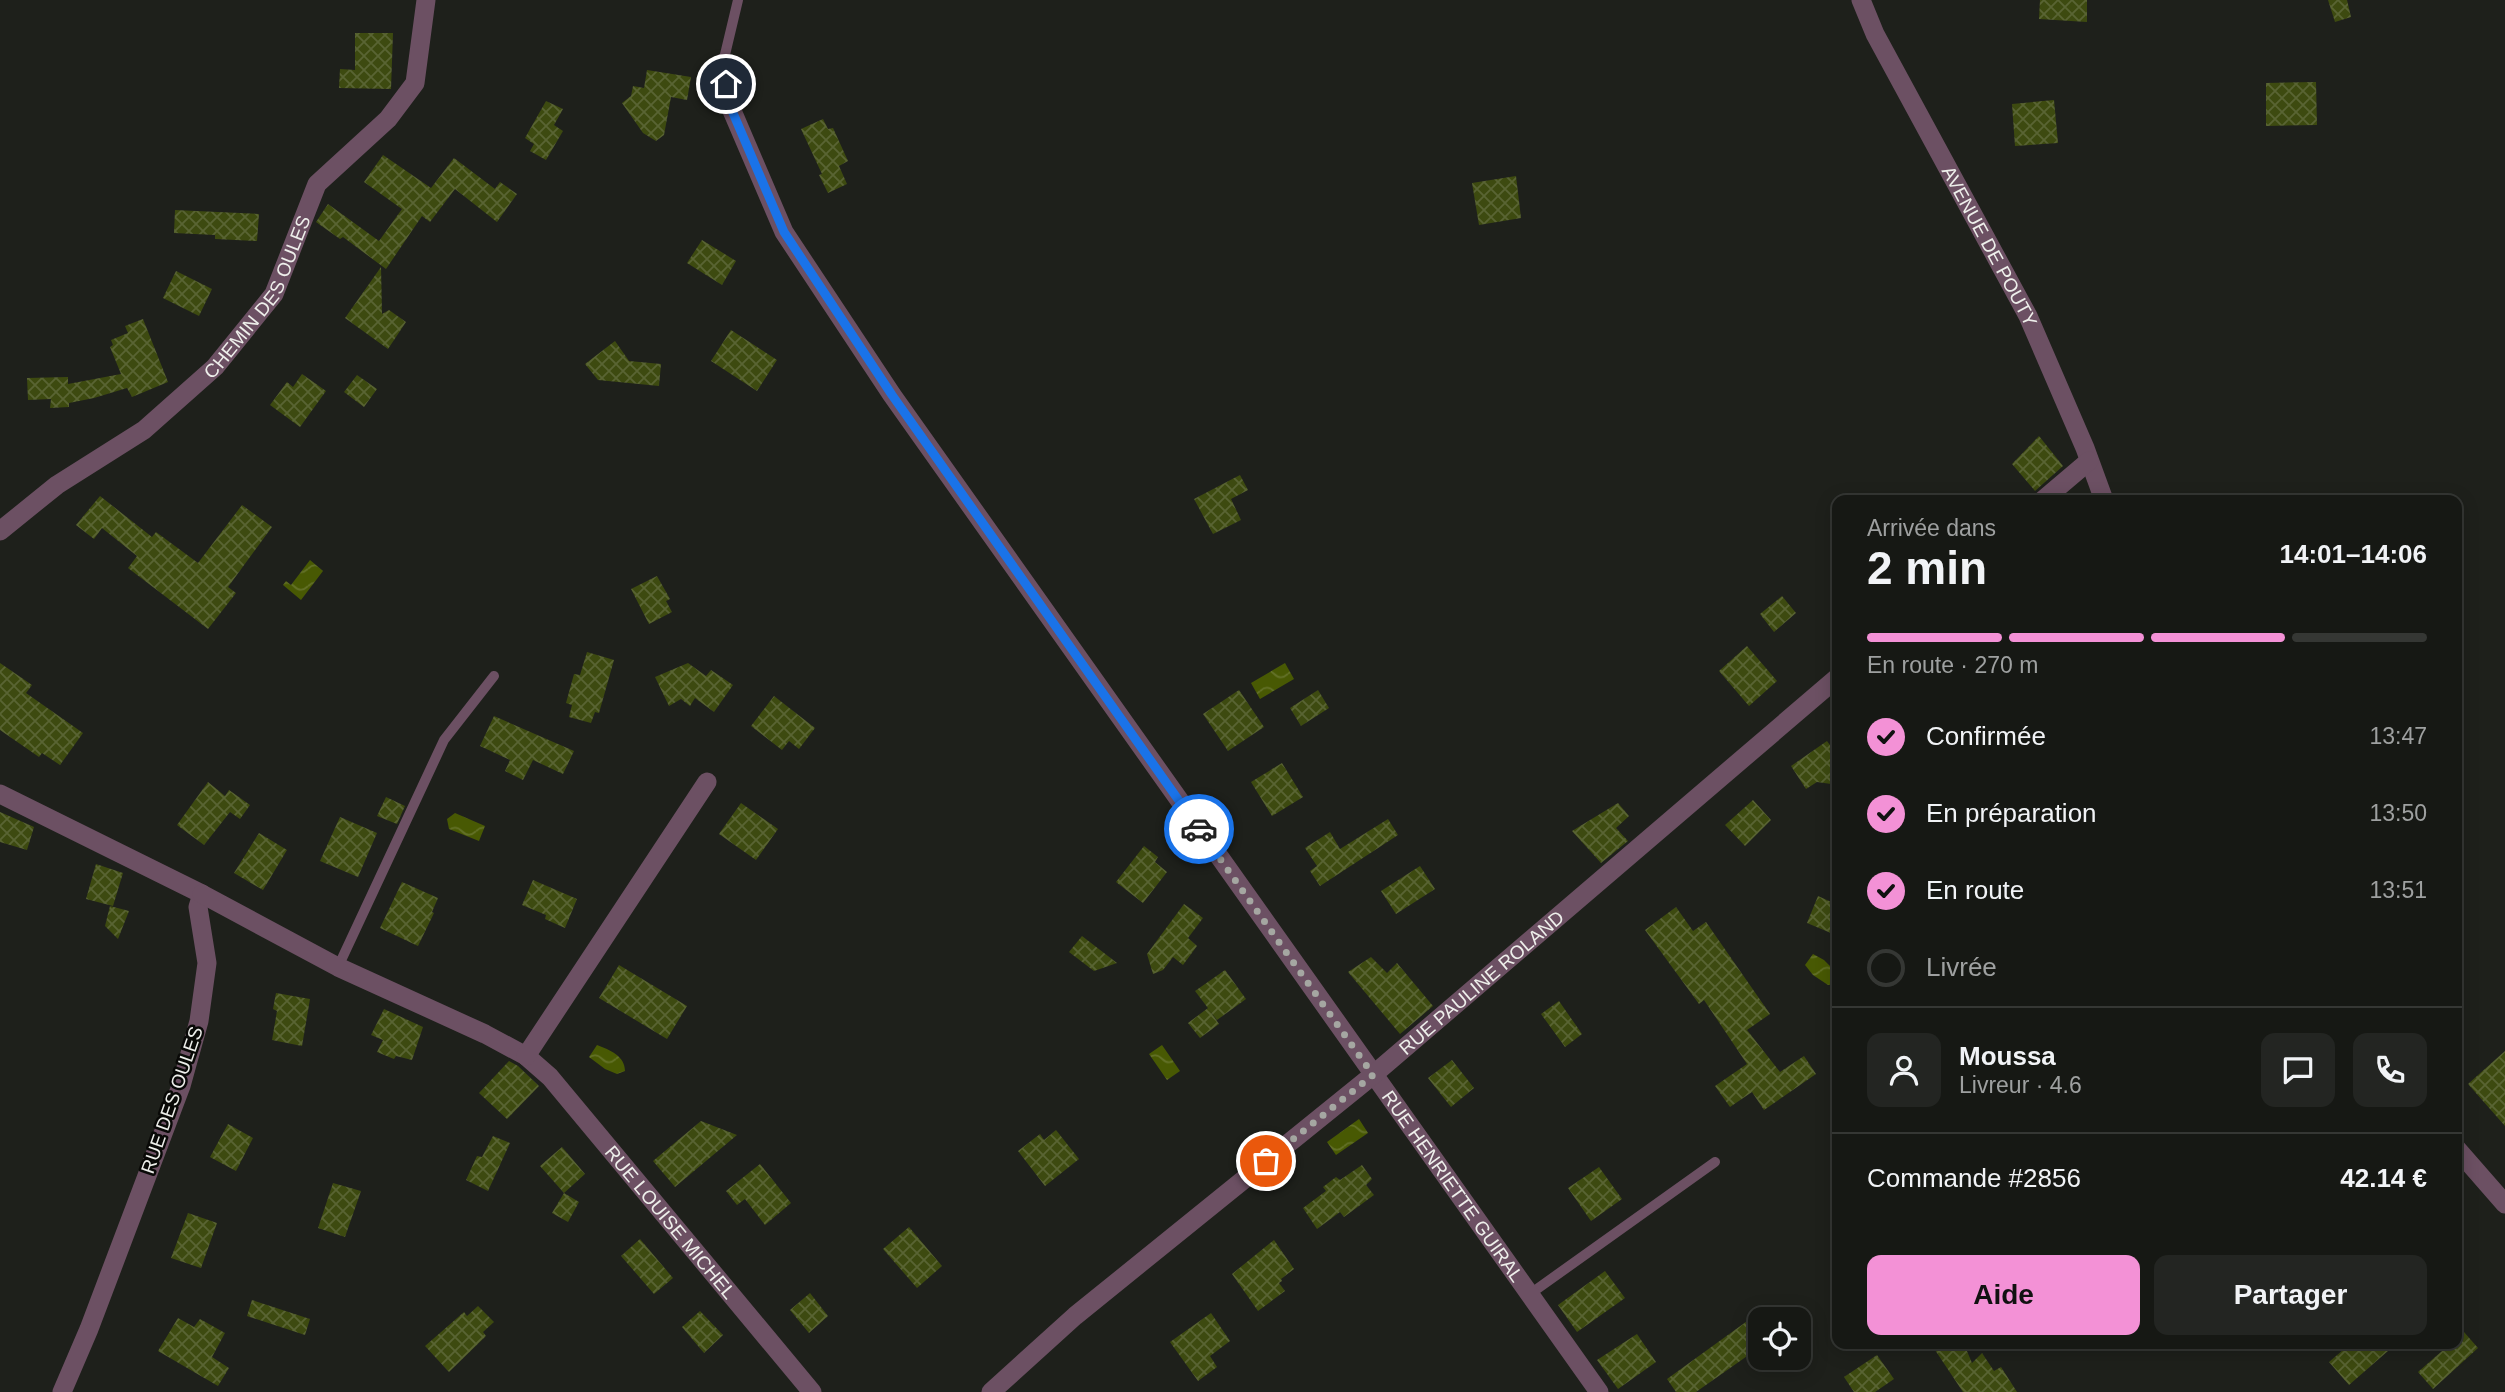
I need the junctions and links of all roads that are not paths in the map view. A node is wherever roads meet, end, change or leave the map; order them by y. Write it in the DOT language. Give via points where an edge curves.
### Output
graph roads {
  1 [pos="426,0"];
  2 [pos="738,0"];
  3 [pos="1861,0"];
  4 [pos="723,63"];
  5 [pos="2089,461"];
  6 [pos="2049,495"];
  7 [pos="2102,495"];
  8 [pos="0,531"];
  9 [pos="494,676"];
  10 [pos="1832,682"];
  11 [pos="707,782"];
  12 [pos="0,794"];
  13 [pos="202,894"];
  14 [pos="338,967"];
  15 [pos="526,1056"];
  16 [pos="1373,1075"];
  17 [pos="2462,1155"];
  18 [pos="1714,1162"];
  19 [pos="2505,1204"];
  20 [pos="1530,1294"];
  21 [pos="62,1392"];
  22 [pos="812,1392"];
  23 [pos="991,1392"];
  24 [pos="1599,1392"];
  1 -- 8 [label="street, CHEMIN DES OULES" via="415,83 388,119 317,184 274,293 232,346 144,430 57,485"];
  2 -- 4 [label="lane"];
  3 -- 5 [label="street, AVENUE DE POUTY" via="1875,34 2028,316"];
  4 -- 16 [label="street, RUE HENRIETTE GUIRAL" via="730,106 784,232 892,395"];
  5 -- 6 [label="street"];
  5 -- 7 [label="street, AVENUE DE POUTY"];
  9 -- 14 [label="lane" via="444,740"];
  10 -- 16 [label="street, RUE PAULINE ROLAND"];
  11 -- 15 [label="street"];
  12 -- 13 [label="street"];
  13 -- 14 [label="street, RUE LOUISE MICHEL"];
  13 -- 21 [label="street, RUE DES OULES" via="198,907 207,963 199,1021 181,1086"];
  14 -- 15 [label="street, RUE LOUISE MICHEL"];
  15 -- 22 [label="street, RUE LOUISE MICHEL" via="550,1077"];
  16 -- 20 [label="street, RUE HENRIETTE GUIRAL"];
  16 -- 23 [label="street, RUE PAULINE ROLAND" via="1075,1316"];
  17 -- 19 [label="street"];
  18 -- 20 [label="lane"];
  20 -- 24 [label="street, RUE HENRIETTE GUIRAL"];
}
